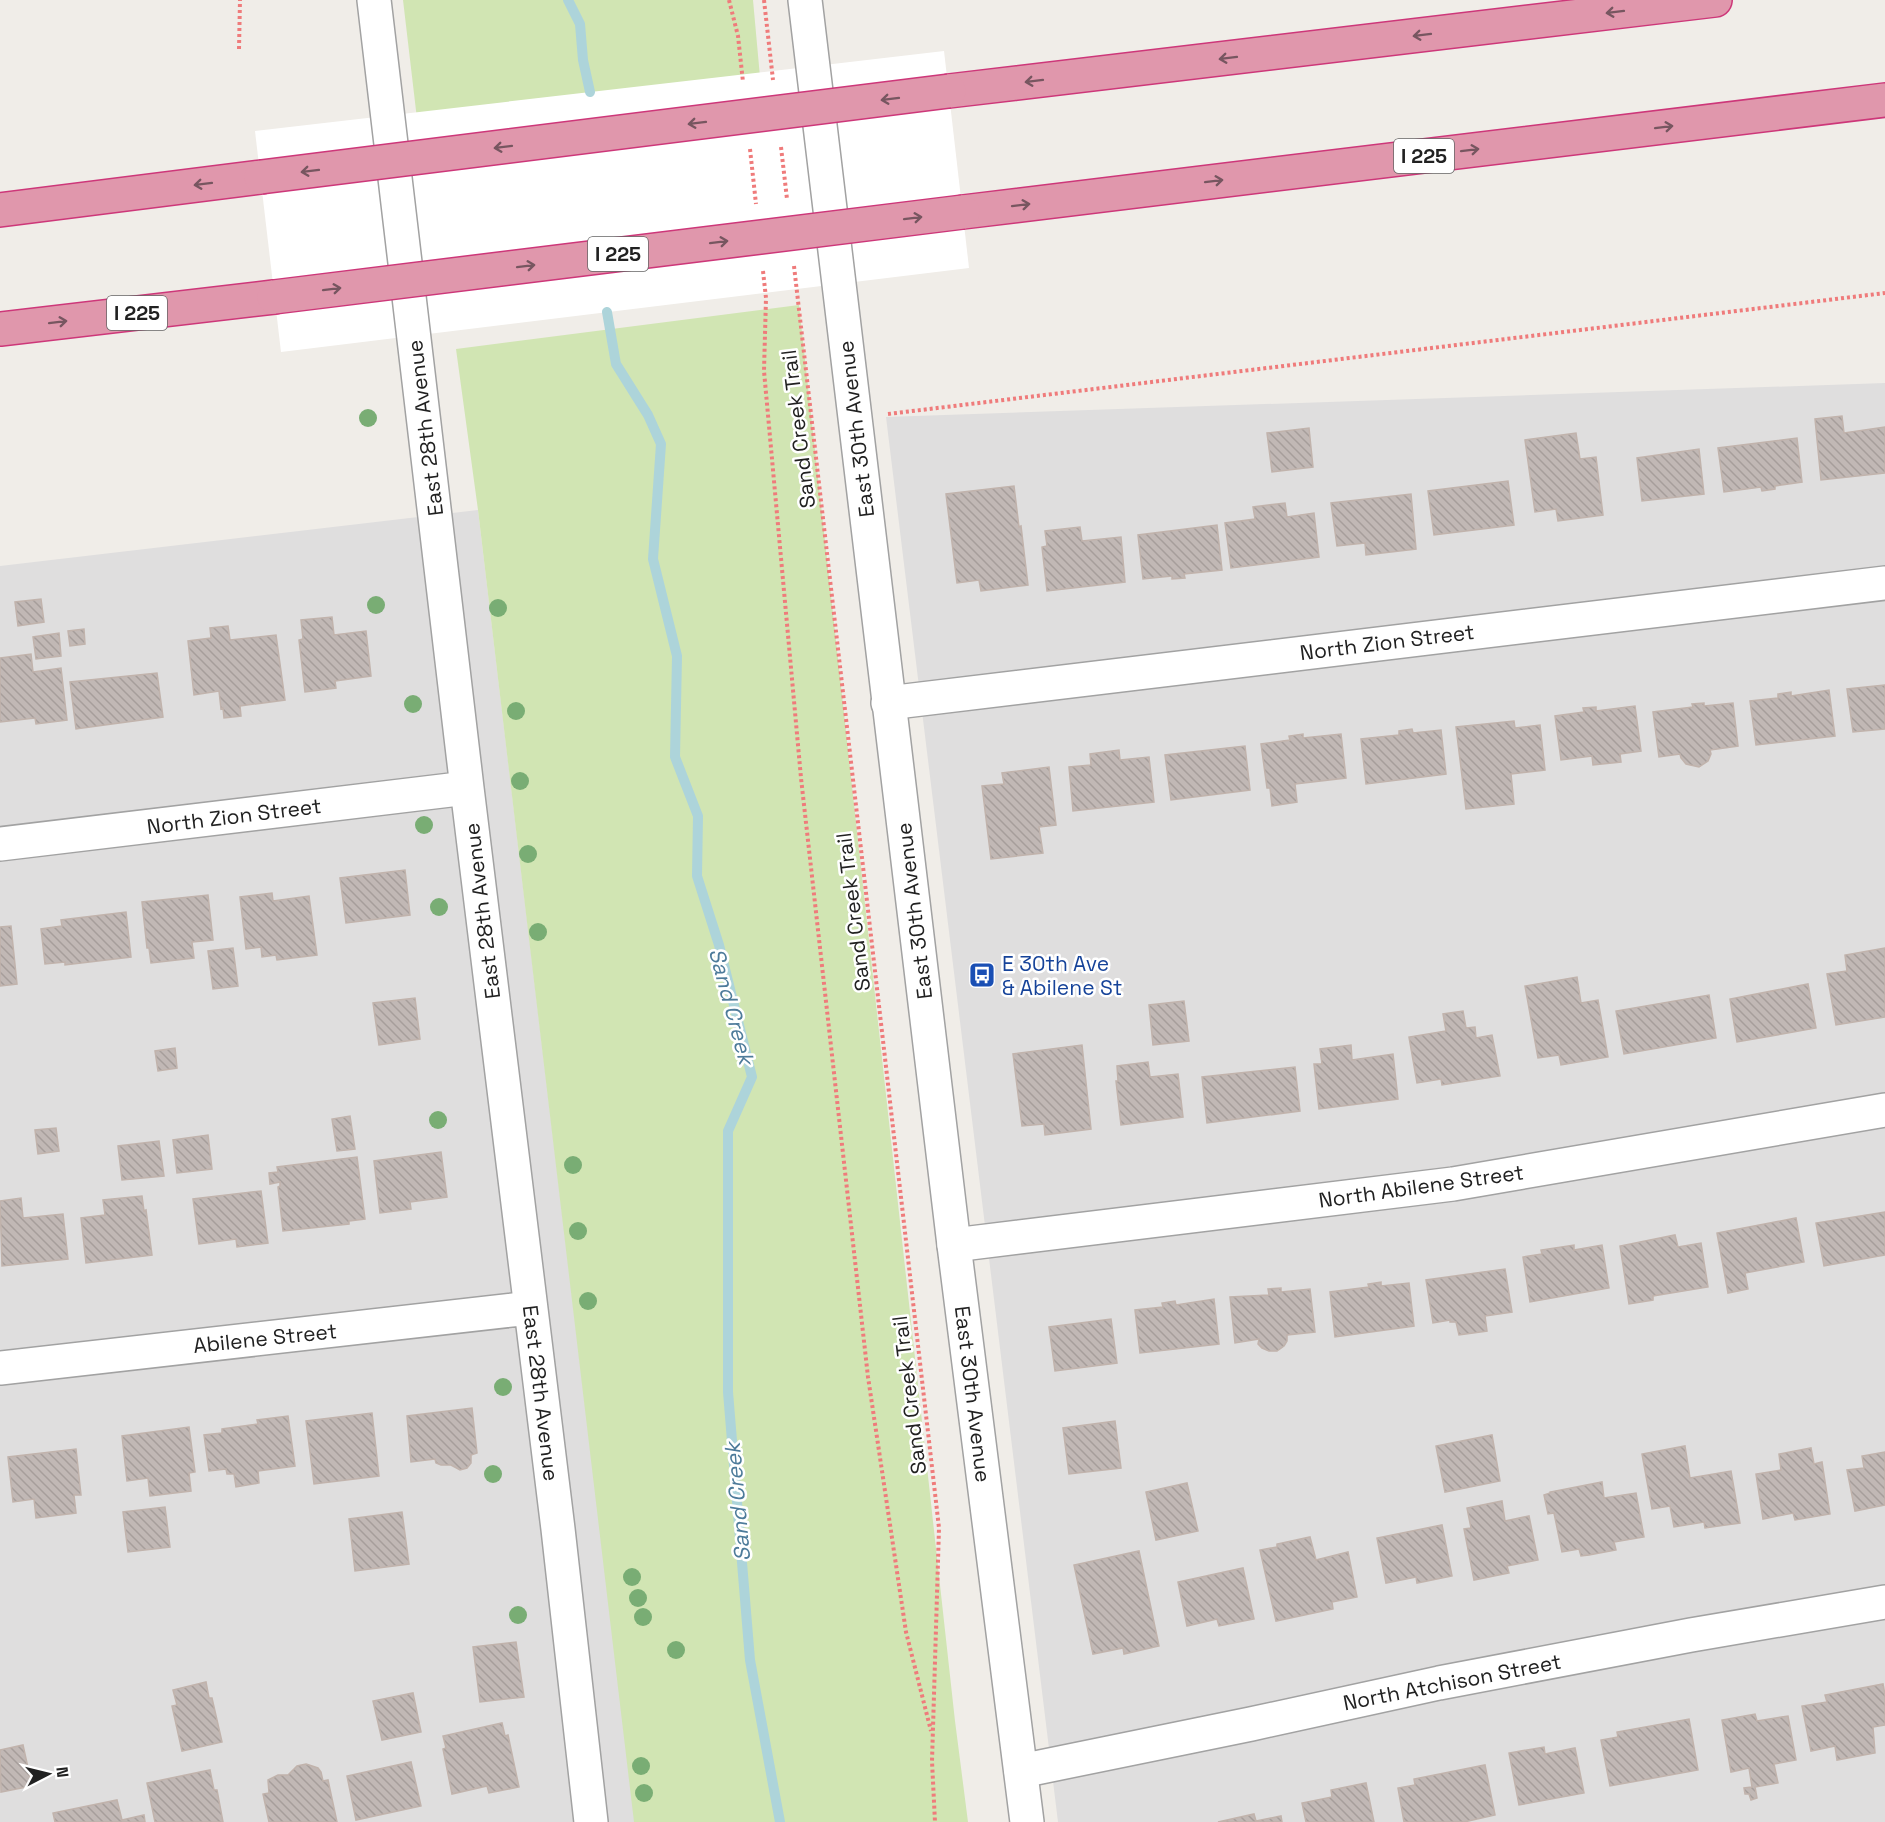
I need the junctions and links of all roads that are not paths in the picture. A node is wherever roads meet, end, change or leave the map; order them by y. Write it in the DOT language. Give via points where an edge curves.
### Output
graph roads {
  1 [pos="374,0"];
  2 [pos="805,0"];
  3 [pos="1715,0"];
  4 [pos="1885,100"];
  5 [pos="0,210"];
  6 [pos="0,329"];
  7 [pos="1885,583"];
  8 [pos="888,703"];
  9 [pos="467,788"];
  10 [pos="0,844"];
  11 [pos="1885,1110"];
  12 [pos="954,1245"];
  13 [pos="530,1308"];
  14 [pos="0,1368"];
  15 [pos="1885,1602"];
  16 [pos="1021,1771"];
  17 [pos="591,1822"];
  18 [pos="1027,1822"];
  1 -- 9 [label="street, East 28th Avenue"];
  2 -- 8 [label="street, East 30th Avenue"];
  3 -- 5 [label="highway, one-way, bridge"];
  6 -- 4 [label="highway, I 225, one-way, bridge"];
  7 -- 8 [label="street, North Zion Street"];
  8 -- 12 [label="street, East 30th Avenue"];
  9 -- 10 [label="street, North Zion Street"];
  9 -- 13 [label="street, East 28th Avenue"];
  11 -- 12 [label="street, North Abilene Street" via="1453,1184"];
  12 -- 16 [label="street, East 30th Avenue"];
  13 -- 14 [label="street, Abilene Street"];
  13 -- 17 [label="street, East 28th Avenue"];
  15 -- 16 [label="street, North Atchison Street" via="1439,1683"];
  16 -- 18 [label="street, East 30th Avenue"];
}
